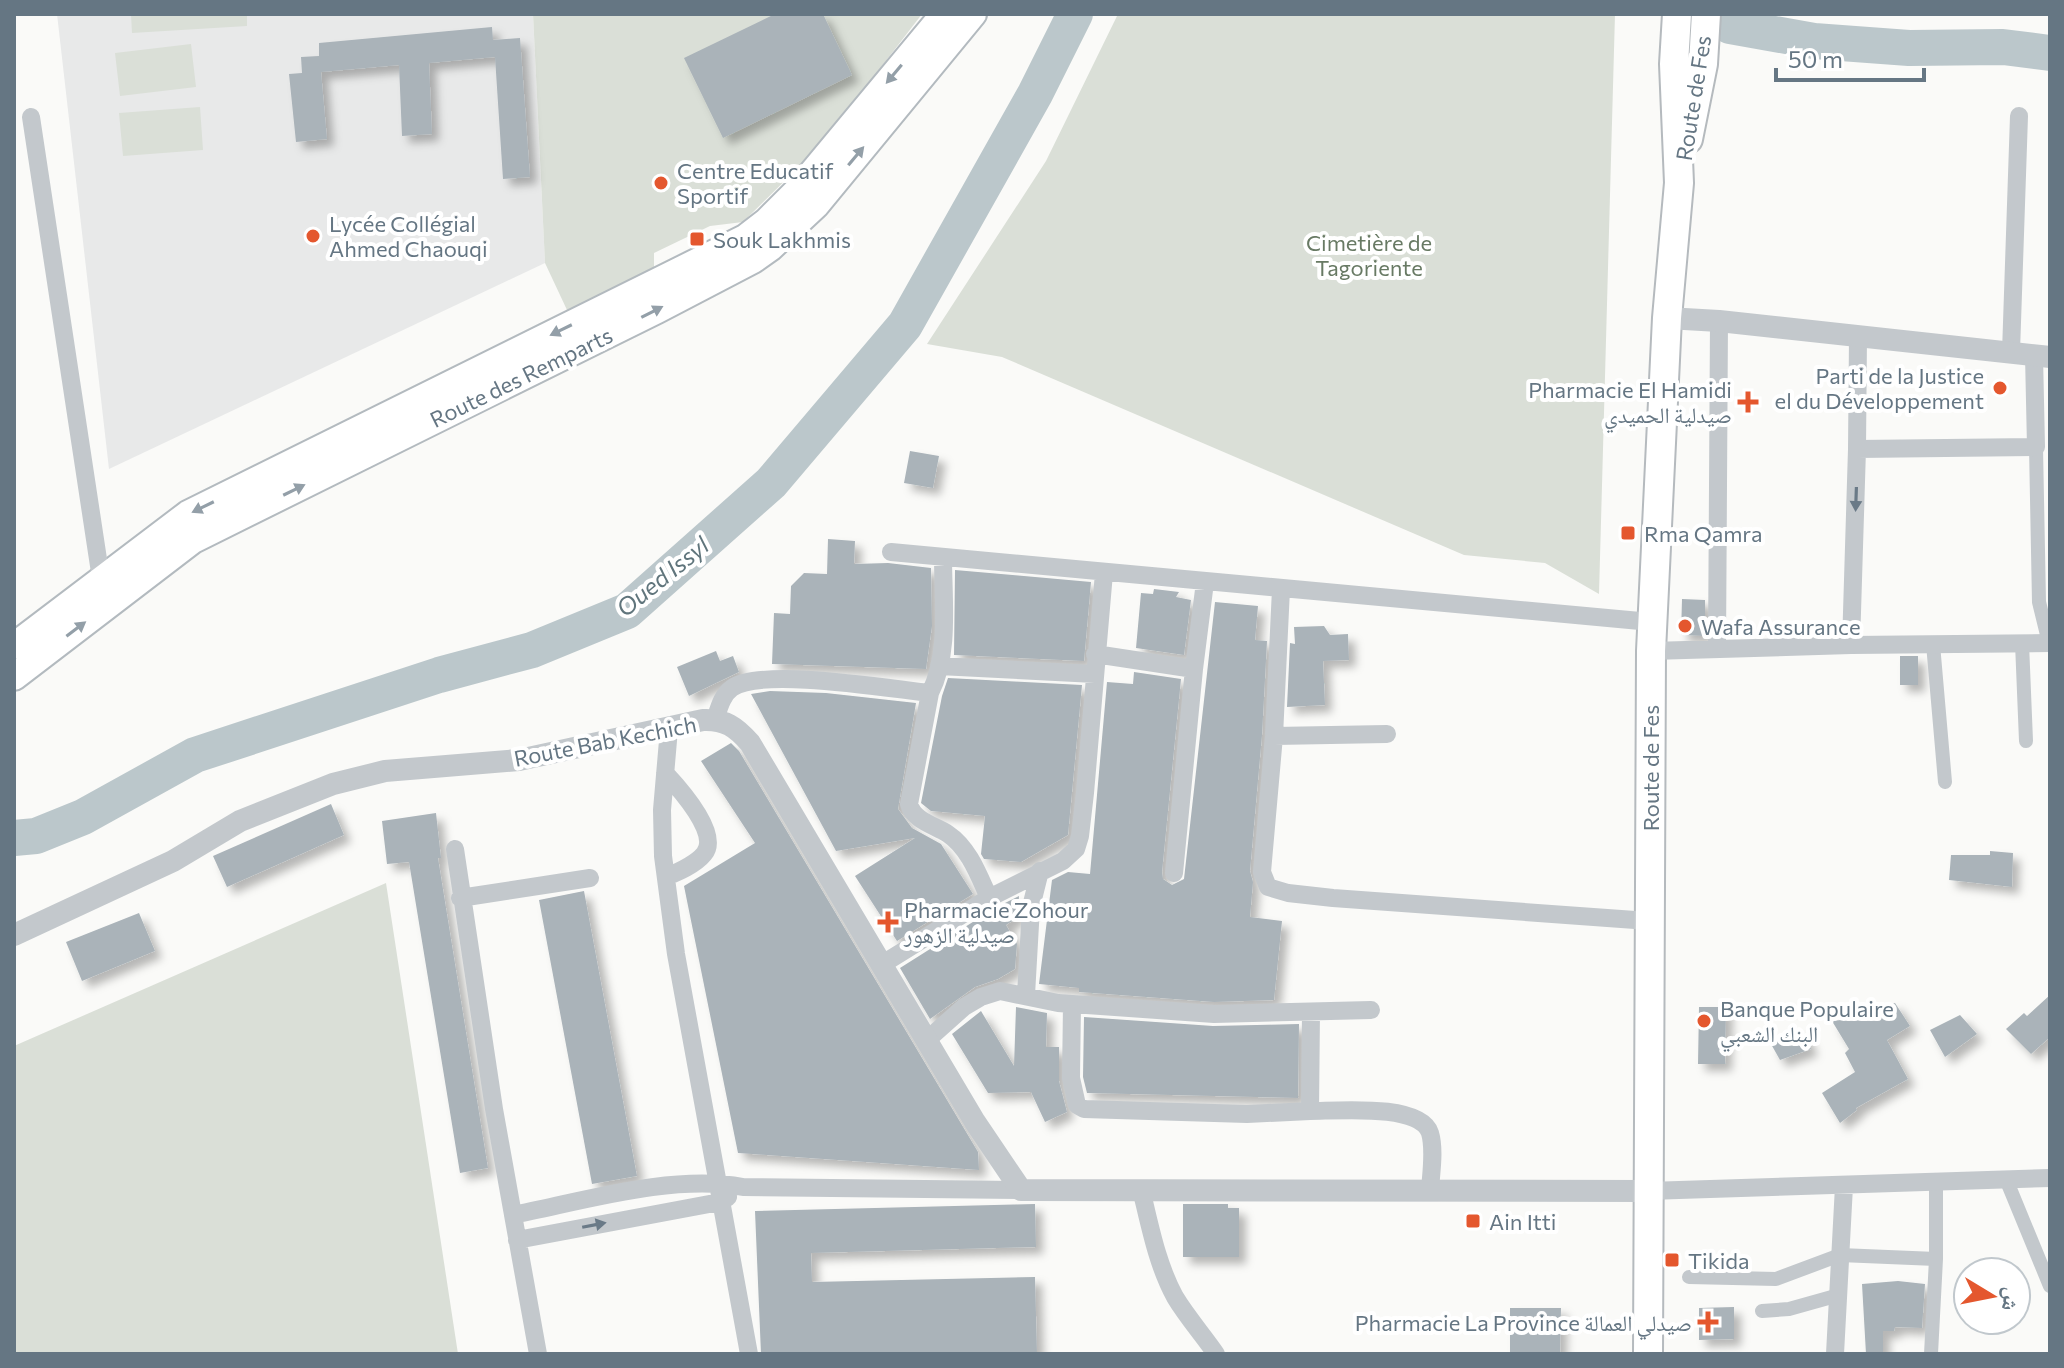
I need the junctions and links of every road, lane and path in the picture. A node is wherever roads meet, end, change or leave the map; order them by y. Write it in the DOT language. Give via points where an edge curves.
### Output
graph roads {
  1 [pos="944,14"];
  2 [pos="973,14"];
  3 [pos="1677,14"];
  4 [pos="1706,14"];
  5 [pos="2019,116"];
  6 [pos="31,117"];
  7 [pos="1679,183"];
  8 [pos="1667,318"];
  9 [pos="1719,321"];
  10 [pos="1858,337"];
  11 [pos="2032,355"];
  12 [pos="2036,447"];
  13 [pos="1857,449"];
  14 [pos="891,552"];
  15 [pos="943,557"];
  16 [pos="1104,573"];
  17 [pos="101,579"];
  18 [pos="1205,582"];
  19 [pos="1281,589"];
  20 [pos="1651,622"];
  21 [pos="2022,643"];
  22 [pos="2049,643"];
  23 [pos="1933,644"];
  24 [pos="1851,645"];
  25 [pos="14,646"];
  26 [pos="1717,649"];
  27 [pos="1651,651"];
  28 [pos="1095,654"];
  29 [pos="939,666"];
  30 [pos="1194,669"];
  31 [pos="1095,674"];
  32 [pos="14,677"];
  33 [pos="930,693"];
  34 [pos="715,720"];
  35 [pos="669,729"];
  36 [pos="1387,734"];
  37 [pos="1274,736"];
  38 [pos="2026,741"];
  39 [pos="665,773"];
  40 [pos="1945,782"];
  41 [pos="455,849"];
  42 [pos="1040,871"];
  43 [pos="1174,873"];
  44 [pos="666,877"];
  45 [pos="590,878"];
  46 [pos="460,898"];
  47 [pos="989,898"];
  48 [pos="1649,921"];
  49 [pos="14,935"];
  50 [pos="881,965"];
  51 [pos="1026,995"];
  52 [pos="1072,1004"];
  53 [pos="1371,1010"];
  54 [pos="1311,1012"];
  55 [pos="927,1040"];
  56 [pos="1310,1111"];
  57 [pos="2050,1178"];
  58 [pos="2006,1179"];
  59 [pos="717,1182"];
  60 [pos="1936,1183"];
  61 [pos="1844,1186"];
  62 [pos="743,1187"];
  63 [pos="1141,1189"];
  64 [pos="1021,1190"];
  65 [pos="1430,1190"];
  66 [pos="1648,1191"];
  67 [pos="720,1202"];
  68 [pos="513,1215"];
  69 [pos="517,1240"];
  70 [pos="1840,1255"];
  71 [pos="1936,1259"];
  72 [pos="1689,1277"];
  73 [pos="2050,1286"];
  74 [pos="1839,1295"];
  75 [pos="1762,1311"];
  76 [pos="538,1354"];
  77 [pos="749,1354"];
  78 [pos="1216,1354"];
  79 [pos="1648,1354"];
  80 [pos="1835,1354"];
  81 [pos="1931,1354"];
  1 -- 17 [label="main road, Route des Remparts, one-way" via="797,191 745,238 188,514"];
  32 -- 2 [label="main road, Route des Remparts, one-way" via="193,540 753,260 816,205"];
  3 -- 7 [label="main road, Route de Fes"];
  4 -- 7 [label="main road, Route de Fes" via="1703,64"];
  5 -- 11 [label="street"];
  6 -- 17 [label="street"];
  7 -- 8 [label="main road, Route de Fes"];
  8 -- 9 [label="street"];
  8 -- 20 [label="main road, Route de Fes"];
  9 -- 10 [label="street"];
  9 -- 26 [label="street"];
  10 -- 11 [label="street"];
  10 -- 13 [label="street"];
  11 -- 12 [label="street"];
  12 -- 13 [label="street"];
  12 -- 22 [label="street" via="2039,602"];
  13 -- 24 [label="street, one-way"];
  14 -- 15 [label="street"];
  15 -- 16 [label="street"];
  15 -- 29 [label="street"];
  16 -- 18 [label="street"];
  16 -- 28 [label="street"];
  17 -- 25 [label="main road, Route des Remparts"];
  18 -- 19 [label="street"];
  18 -- 30 [label="street"];
  19 -- 20 [label="street"];
  19 -- 37 [label="street"];
  20 -- 27 [label="main road, Route de Fes"];
  21 -- 22 [label="street"];
  21 -- 23 [label="street"];
  21 -- 38 [label="street"];
  23 -- 24 [label="street"];
  23 -- 40 [label="street"];
  24 -- 26 [label="street"];
  26 -- 27 [label="street"];
  27 -- 48 [label="main road, Route de Fes"];
  28 -- 30 [label="street"];
  28 -- 31 [label="street"];
  29 -- 31 [label="street"];
  29 -- 33 [label="street"];
  30 -- 43 [label="street"];
  31 -- 42 [label="street" via="1080,836 1071,856"];
  33 -- 34 [label="street" via="760,679 732,688 720,702"];
  33 -- 47 [label="street" via="911,809 957,841"];
  34 -- 35 [label="street, Route Bab Kechich"];
  34 -- 50 [label="street, Route Bab Kechich" via="740,730 750,743"];
  35 -- 39 [label="street"];
  35 -- 49 [label="street, Route Bab Kechich" via="519,760 385,771 333,784 240,821 173,861"];
  36 -- 37 [label="street"];
  37 -- 48 [label="street" via="1262,872 1275,891"];
  39 -- 44 [label="street"];
  39 -- 44 [label="street" via="689,801 709,844 703,856"];
  41 -- 46 [label="street"];
  42 -- 47 [label="street"];
  42 -- 51 [label="street" via="1031,907"];
  44 -- 59 [label="street"];
  45 -- 46 [label="street"];
  46 -- 68 [label="street"];
  47 -- 50 [label="street"];
  48 -- 66 [label="main road, Route de Fes"];
  50 -- 55 [label="street, Route Bab Kechich"];
  51 -- 52 [label="street"];
  51 -- 55 [label="street" via="1000,991 981,997"];
  52 -- 54 [label="street" via="1214,1014"];
  52 -- 56 [label="street" via="1071,1078 1077,1105 1084,1109"];
  53 -- 54 [label="street"];
  54 -- 56 [label="street"];
  55 -- 64 [label="street, Route Bab Kechich"];
  56 -- 65 [label="street" via="1378,1111 1423,1121 1432,1145"];
  57 -- 58 [label="street"];
  58 -- 60 [label="street"];
  58 -- 73 [label="street"];
  59 -- 62 [label="street"];
  59 -- 67 [label="street"];
  59 -- 68 [label="street" via="646,1189"];
  60 -- 61 [label="street"];
  60 -- 71 [label="street"];
  61 -- 66 [label="street"];
  61 -- 70 [label="street"];
  62 -- 64 [label="street"];
  62 -- 67 [label="street"];
  63 -- 64 [label="street"];
  63 -- 65 [label="street"];
  63 -- 78 [label="street" via="1166,1279"];
  65 -- 66 [label="street"];
  66 -- 79 [label="main road, Route de Fes"];
  69 -- 67 [label="street, one-way"];
  67 -- 77 [label="street"];
  68 -- 69 [label="street"];
  69 -- 76 [label="street"];
  70 -- 71 [label="street"];
  70 -- 72 [label="street" via="1776,1279"];
  70 -- 74 [label="street"];
  71 -- 81 [label="street"];
  74 -- 75 [label="street"];
  74 -- 80 [label="street"];
}
